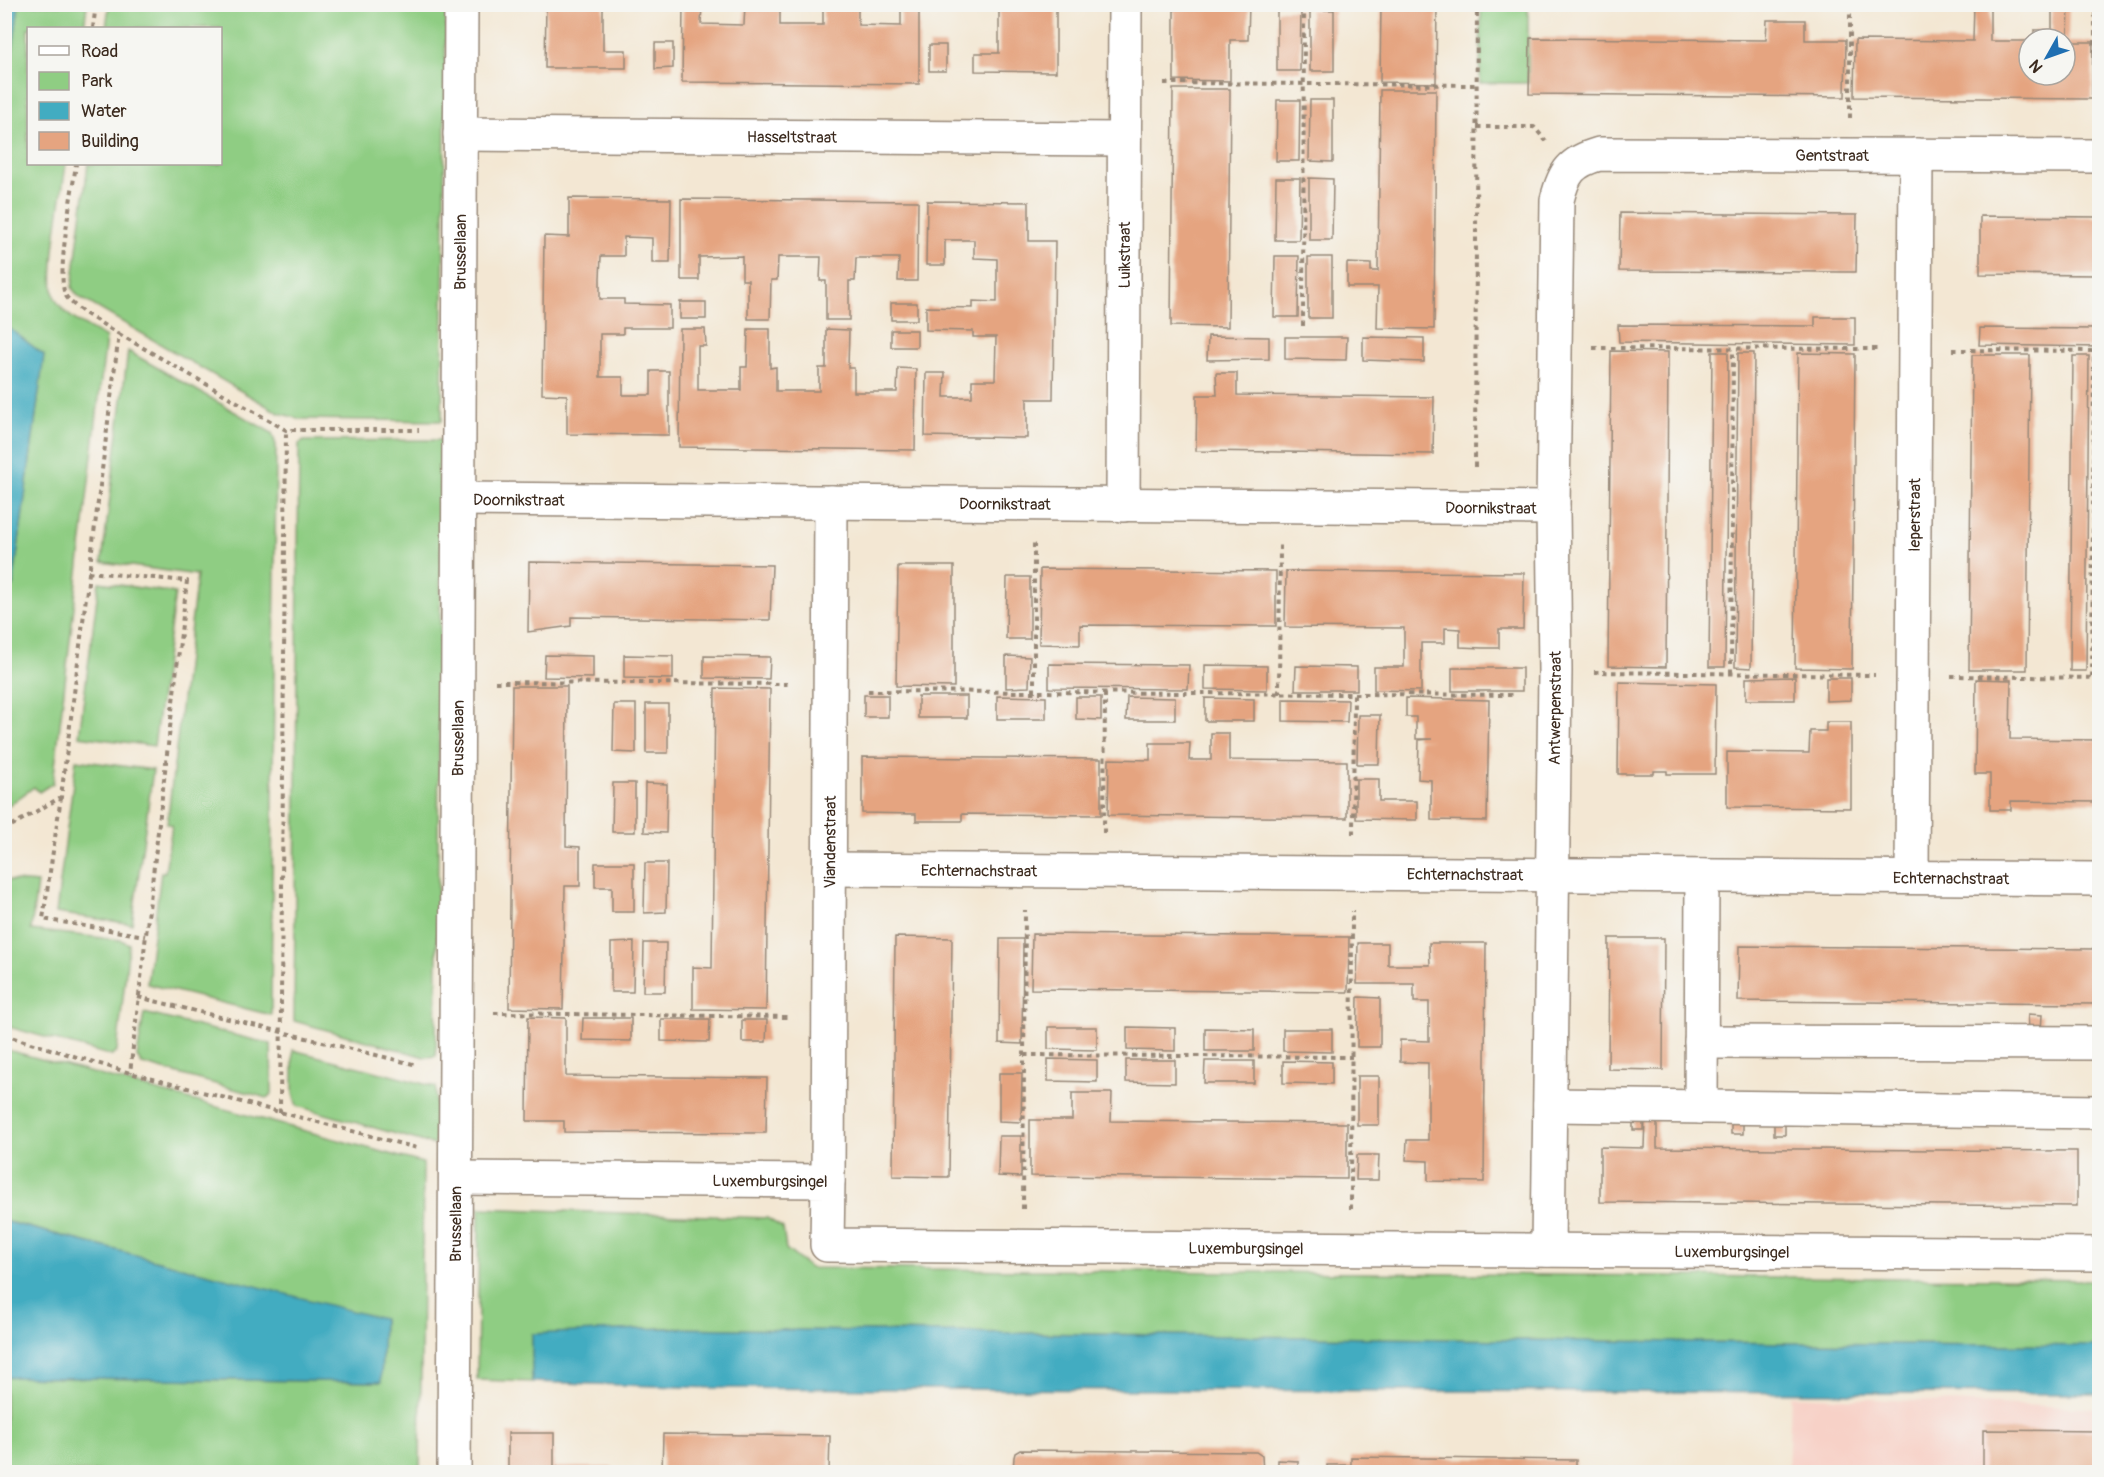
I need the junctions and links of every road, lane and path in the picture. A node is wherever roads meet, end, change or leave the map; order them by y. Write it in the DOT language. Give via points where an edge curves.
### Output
graph roads {
  1 [pos="96,4"];
  2 [pos="461,4"];
  3 [pos="1125,4"];
  4 [pos="1304,4"];
  5 [pos="1476,4"];
  6 [pos="1850,4"];
  7 [pos="2095,4"];
  8 [pos="93,27"];
  9 [pos="1124,83"];
  10 [pos="1304,84"];
  11 [pos="1476,85"];
  12 [pos="1477,127"];
  13 [pos="460,134"];
  14 [pos="1124,139"];
  15 [pos="1849,154"];
  16 [pos="1916,155"];
  17 [pos="2098,156"];
  18 [pos="76,165"];
  19 [pos="1570,169"];
  20 [pos="1303,326"];
  21 [pos="119,334"];
  22 [pos="1555,347"];
  23 [pos="1734,349"];
  24 [pos="1915,350"];
  25 [pos="2097,351"];
  26 [pos="286,430"];
  27 [pos="459,430"];
  28 [pos="459,499"];
  29 [pos="831,502"];
  30 [pos="1034,504"];
  31 [pos="1123,505"];
  32 [pos="1280,506"];
  33 [pos="1474,507"];
  34 [pos="1553,508"];
  35 [pos="88,572"];
  36 [pos="1731,673"];
  37 [pos="1913,675"];
  38 [pos="2092,678"];
  39 [pos="2100,678"];
  40 [pos="458,682"];
  41 [pos="1554,684"];
  42 [pos="830,688"];
  43 [pos="1034,692"];
  44 [pos="1105,693"];
  45 [pos="1279,694"];
  46 [pos="1354,694"];
  47 [pos="61,797"];
  48 [pos="4,830"];
  49 [pos="830,869"];
  50 [pos="1025,871"];
  51 [pos="1104,871"];
  52 [pos="1353,873"];
  53 [pos="1552,875"];
  54 [pos="1702,876"];
  55 [pos="1912,877"];
  56 [pos="2100,879"];
  57 [pos="145,936"];
  58 [pos="138,997"];
  59 [pos="456,1012"];
  60 [pos="829,1017"];
  61 [pos="280,1032"];
  62 [pos="4,1035"];
  63 [pos="1701,1042"];
  64 [pos="2100,1043"];
  65 [pos="1024,1055"];
  66 [pos="1352,1057"];
  67 [pos="130,1073"];
  68 [pos="456,1074"];
  69 [pos="1550,1105"];
  70 [pos="1701,1107"];
  71 [pos="2100,1112"];
  72 [pos="280,1113"];
  73 [pos="455,1168"];
  74 [pos="828,1181"];
  75 [pos="1023,1246"];
  76 [pos="1350,1249"];
  77 [pos="1548,1251"];
  78 [pos="2100,1254"];
  79 [pos="454,1473"];
  1 -- 8 [label="path"];
  2 -- 13 [label="street, Brussellaan"];
  3 -- 9 [label="street, Luikstraat"];
  4 -- 10 [label="path"];
  5 -- 11 [label="path"];
  6 -- 15 [label="path"];
  7 -- 17 [label="path"];
  9 -- 10 [label="path"];
  9 -- 14 [label="street, Luikstraat"];
  10 -- 11 [label="path"];
  10 -- 20 [label="path"];
  11 -- 12 [label="path"];
  12 -- 19 [label="path" via="1534,127"];
  12 -- 33 [label="path"];
  13 -- 14 [label="street, Hasseltstraat"];
  13 -- 27 [label="street, Brussellaan"];
  14 -- 31 [label="street, Luikstraat"];
  15 -- 16 [label="street, Gentstraat"];
  15 -- 19 [label="street, Gentstraat" via="1599,154"];
  16 -- 17 [label="street, Gentstraat"];
  16 -- 24 [label="street, Ieperstraat"];
  18 -- 21 [label="path" via="61,276 66,296"];
  19 -- 22 [label="street, Antwerpenstraat" via="1557,200"];
  21 -- 26 [label="path"];
  21 -- 35 [label="path"];
  22 -- 23 [label="path"];
  22 -- 34 [label="street, Antwerpenstraat"];
  23 -- 24 [label="path"];
  23 -- 36 [label="path"];
  24 -- 25 [label="path"];
  24 -- 37 [label="street, Ieperstraat"];
  25 -- 38 [label="path"];
  26 -- 27 [label="path"];
  26 -- 61 [label="path"];
  27 -- 28 [label="street, Brussellaan"];
  28 -- 29 [label="street, Doornikstraat"];
  28 -- 40 [label="street, Brussellaan"];
  29 -- 30 [label="street, Doornikstraat"];
  29 -- 42 [label="street, Viandenstraat"];
  30 -- 31 [label="street, Doornikstraat"];
  30 -- 43 [label="path"];
  31 -- 32 [label="street, Doornikstraat"];
  32 -- 33 [label="street, Doornikstraat"];
  32 -- 45 [label="path"];
  33 -- 34 [label="street, Doornikstraat"];
  34 -- 41 [label="street, Antwerpenstraat"];
  35 -- 47 [label="path"];
  35 -- 57 [label="path" via="187,581"];
  36 -- 37 [label="path"];
  36 -- 41 [label="path"];
  37 -- 38 [label="path"];
  37 -- 55 [label="street, Ieperstraat"];
  38 -- 39 [label="path"];
  40 -- 42 [label="path"];
  40 -- 59 [label="street, Brussellaan"];
  41 -- 46 [label="path"];
  41 -- 53 [label="street, Antwerpenstraat"];
  42 -- 43 [label="path"];
  42 -- 49 [label="street, Viandenstraat"];
  43 -- 44 [label="path"];
  44 -- 45 [label="path"];
  44 -- 51 [label="path"];
  45 -- 46 [label="path"];
  46 -- 52 [label="path"];
  47 -- 48 [label="path"];
  47 -- 57 [label="path" via="43,919"];
  49 -- 50 [label="street, Echternachstraat"];
  49 -- 60 [label="street, Viandenstraat"];
  50 -- 51 [label="street, Echternachstraat"];
  50 -- 65 [label="path"];
  51 -- 52 [label="street, Echternachstraat"];
  52 -- 53 [label="street, Echternachstraat"];
  52 -- 66 [label="path"];
  53 -- 54 [label="street, Echternachstraat"];
  53 -- 69 [label="street, Antwerpenstraat"];
  54 -- 55 [label="street, Echternachstraat"];
  54 -- 63 [label="street"];
  55 -- 56 [label="street, Echternachstraat"];
  57 -- 58 [label="path"];
  58 -- 61 [label="path"];
  58 -- 67 [label="path"];
  59 -- 60 [label="path"];
  59 -- 68 [label="street, Brussellaan"];
  60 -- 74 [label="street, Viandenstraat"];
  61 -- 68 [label="path"];
  61 -- 72 [label="path"];
  62 -- 67 [label="path"];
  63 -- 64 [label="street"];
  63 -- 70 [label="street"];
  65 -- 66 [label="path"];
  65 -- 75 [label="path"];
  66 -- 76 [label="path"];
  67 -- 72 [label="path"];
  68 -- 73 [label="street, Brussellaan"];
  69 -- 70 [label="street"];
  69 -- 77 [label="street, Antwerpenstraat"];
  70 -- 71 [label="street"];
  72 -- 73 [label="path"];
  73 -- 74 [label="street, Luxemburgsingel"];
  73 -- 79 [label="street, Brussellaan"];
  74 -- 75 [label="street, Luxemburgsingel" via="827,1245"];
  75 -- 76 [label="street, Luxemburgsingel"];
  76 -- 77 [label="street, Luxemburgsingel"];
  77 -- 78 [label="street, Luxemburgsingel"];
}
